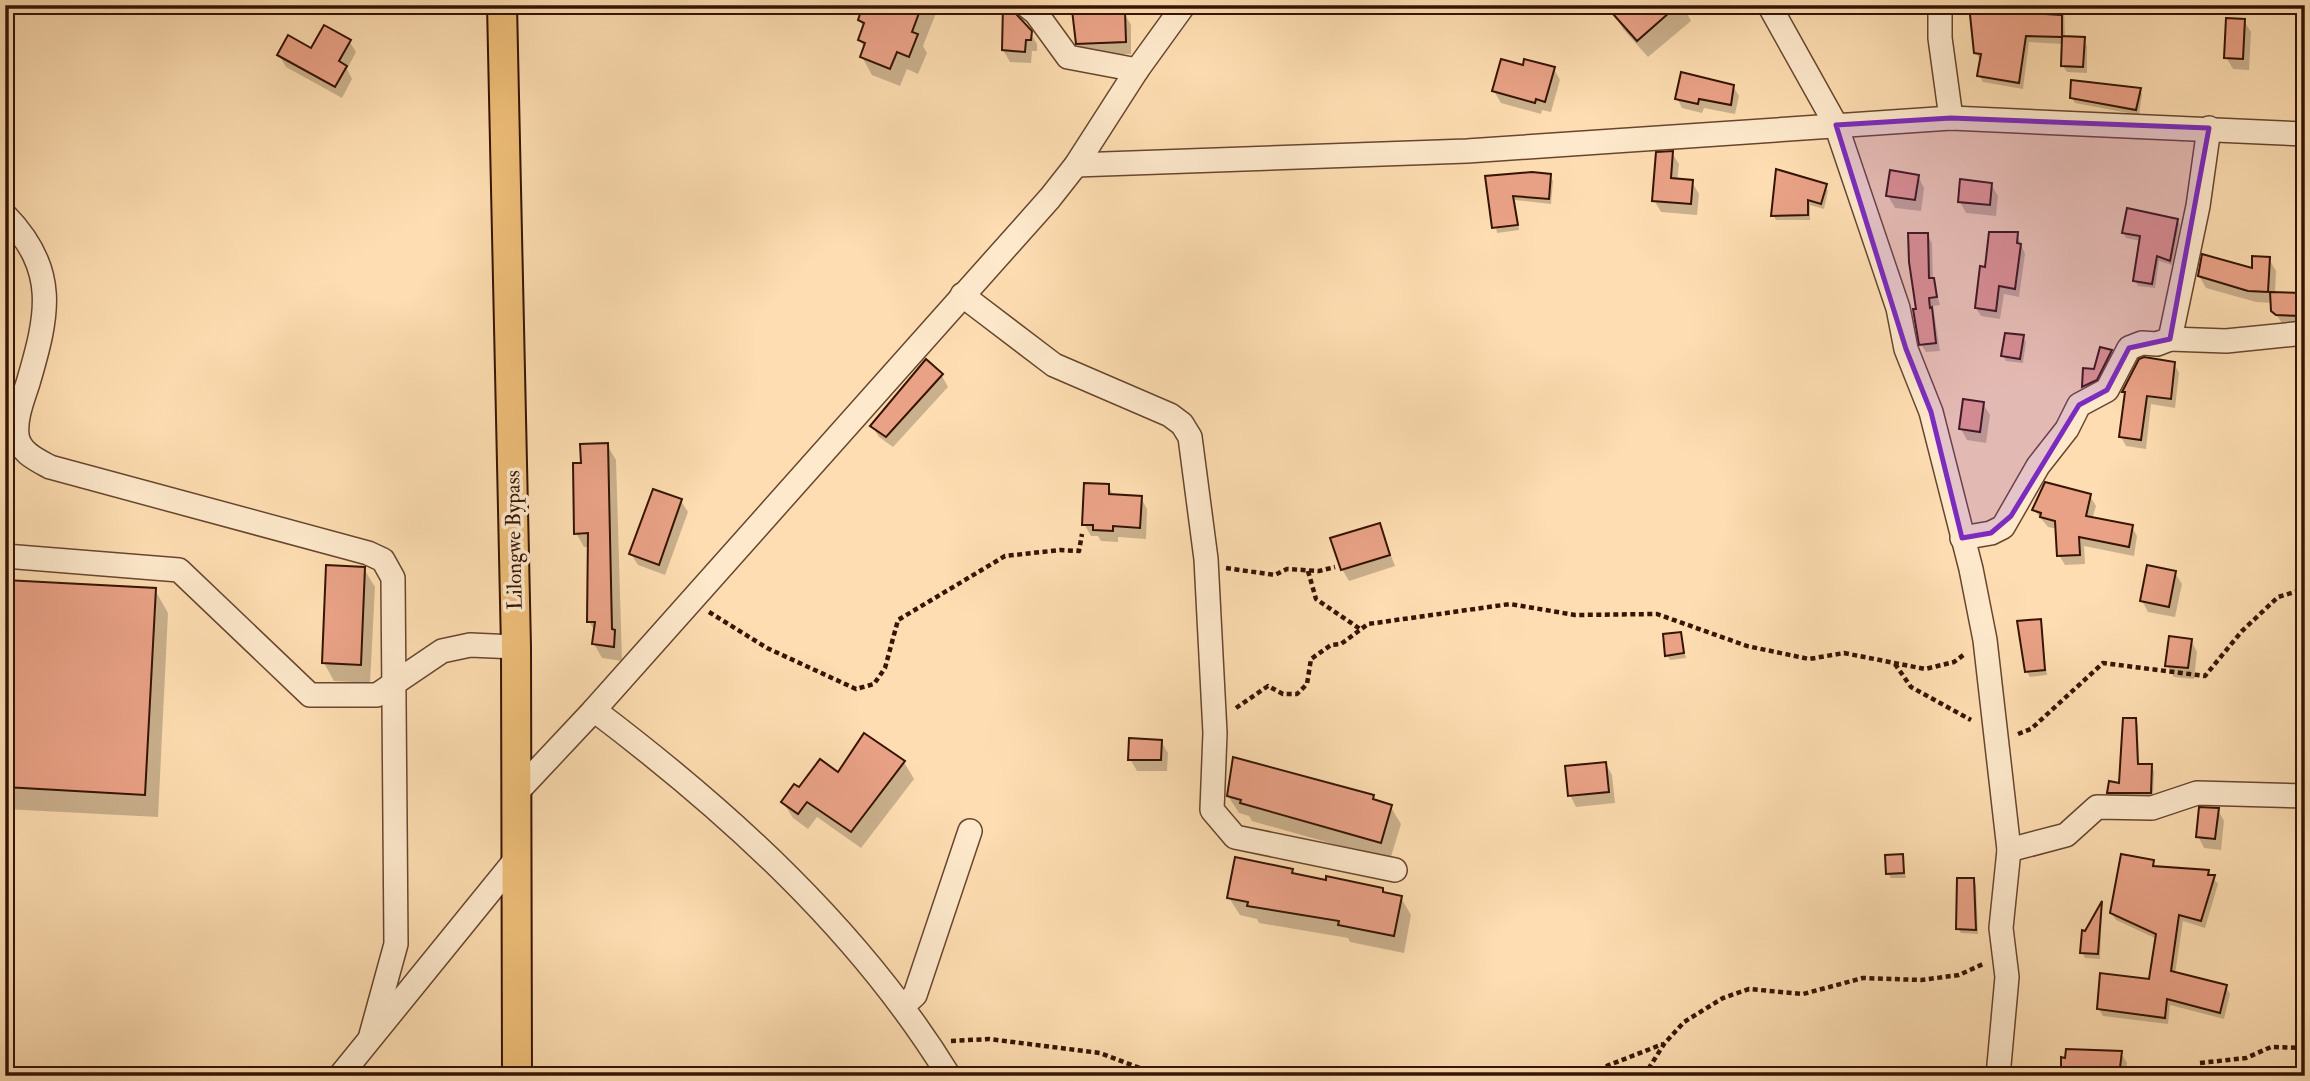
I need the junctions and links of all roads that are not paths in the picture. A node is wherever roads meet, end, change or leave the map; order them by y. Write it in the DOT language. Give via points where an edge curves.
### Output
graph roads {
  1 [pos="502,5"];
  2 [pos="1026,5"];
  3 [pos="1184,5"];
  4 [pos="1769,5"];
  5 [pos="1940,5"];
  6 [pos="1137,70"];
  7 [pos="1951,118"];
  8 [pos="1836,125"];
  9 [pos="2209,128"];
  10 [pos="2305,134"];
  11 [pos="1076,165"];
  12 [pos="5,215"];
  13 [pos="962,295"];
  14 [pos="2305,333"];
  15 [pos="2170,339"];
  16 [pos="1962,538"];
  17 [pos="5,556"];
  18 [pos="516,647"];
  19 [pos="394,682"];
  20 [pos="594,710"];
  21 [pos="518,791"];
  22 [pos="2305,796"];
  23 [pos="970,831"];
  24 [pos="2010,850"];
  25 [pos="517,858"];
  26 [pos="1395,870"];
  27 [pos="903,1006"];
  28 [pos="371,1035"];
  29 [pos="340,1076"];
  30 [pos="517,1076"];
  31 [pos="949,1076"];
  32 [pos="1998,1076"];
  1 -- 18 [label="main road, Lilongwe Bypass"];
  2 -- 6 [label="street" via="1037,13 1068,57"];
  3 -- 6 [label="street"];
  4 -- 8 [label="street"];
  5 -- 7 [label="street"];
  6 -- 11 [label="street"];
  7 -- 8 [label="street"];
  7 -- 9 [label="street"];
  8 -- 11 [label="street" via="1467,151"];
  8 -- 16 [label="street" via="1898,309 1906,349 1931,412"];
  9 -- 10 [label="street"];
  9 -- 15 [label="street"];
  11 -- 13 [label="street"];
  12 -- 19 [label="street" via="35,252 46,291 44,328 16,437 29,455 50,467 383,560 393,578"];
  13 -- 20 [label="street"];
  13 -- 26 [label="street" via="1054,365 1170,415 1182,425 1194,451 1206,559 1215,733 1213,810 1235,837"];
  14 -- 15 [label="street" via="2226,341"];
  15 -- 16 [label="street" via="2129,348 2106,390 2079,405 2003,527"];
  16 -- 24 [label="street" via="1985,640"];
  17 -- 19 [label="street" via="179,570 310,695 377,695"];
  18 -- 19 [label="street" via="470,645 442,651"];
  18 -- 21 [label="main road, Lilongwe Bypass"];
  19 -- 28 [label="street" via="396,944"];
  20 -- 21 [label="street"];
  20 -- 27 [label="street" via="737,826 804,893"];
  21 -- 25 [label="main road, Lilongwe Bypass"];
  22 -- 24 [label="street" via="2197,793 2152,808 2097,807 2066,835"];
  23 -- 27 [label="street" via="915,995"];
  24 -- 32 [label="street" via="2001,928 2007,977"];
  25 -- 28 [label="street"];
  25 -- 30 [label="main road, Lilongwe Bypass"];
  27 -- 31 [label="street"];
  28 -- 29 [label="street"];
}
